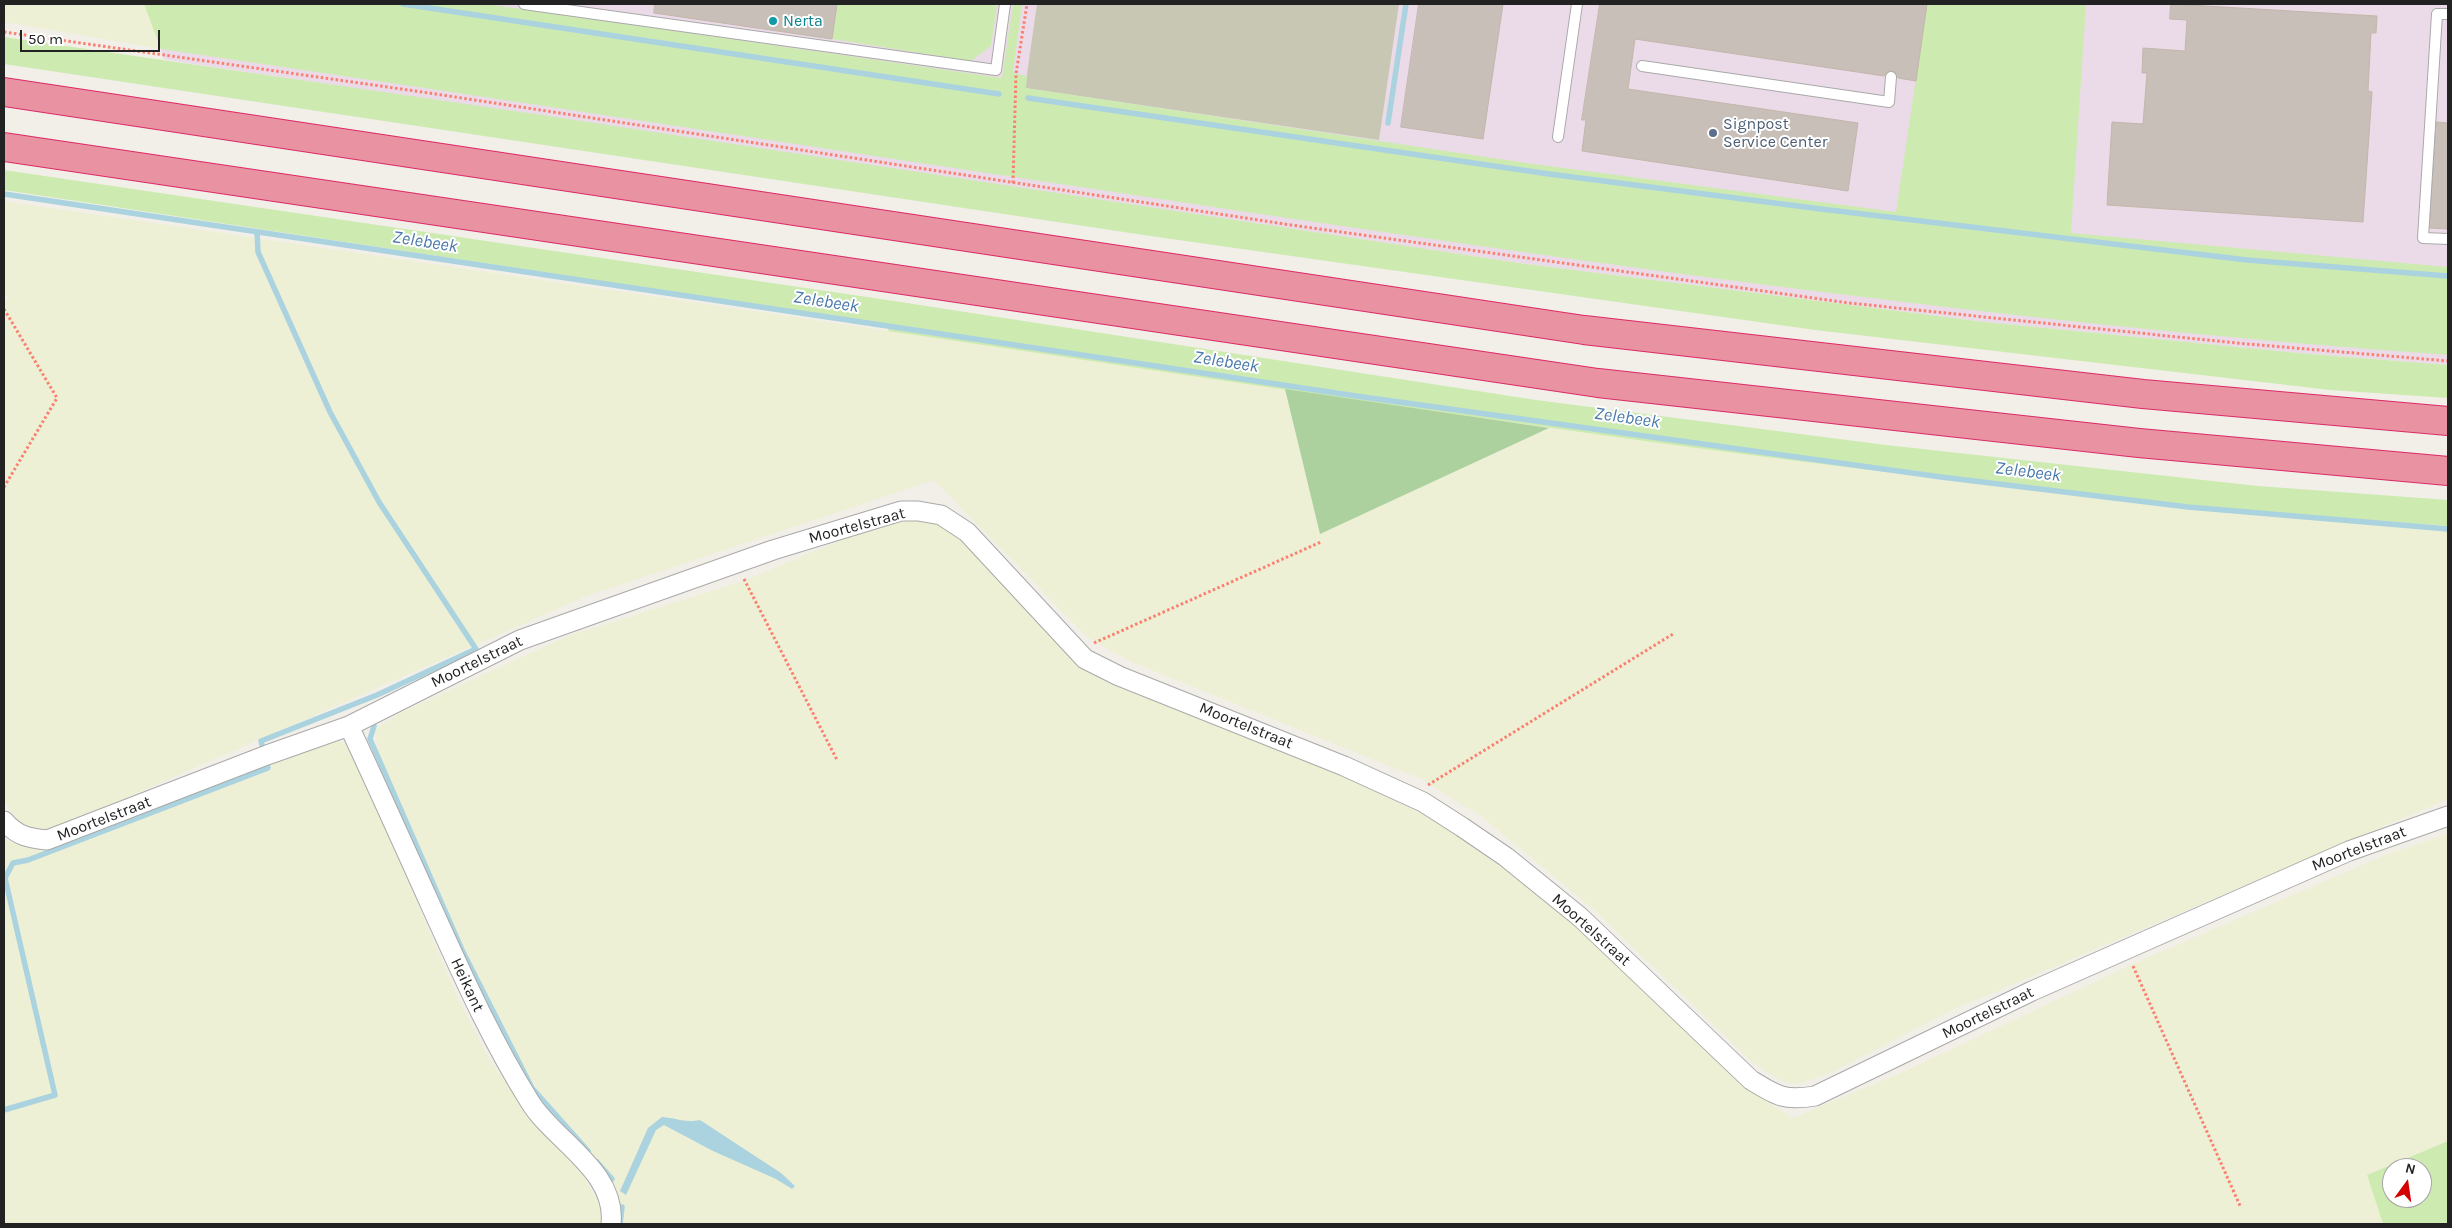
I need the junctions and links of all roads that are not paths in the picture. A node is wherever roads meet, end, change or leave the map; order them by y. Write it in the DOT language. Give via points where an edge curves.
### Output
graph roads {
  1 [pos="524,4"];
  2 [pos="1005,4"];
  3 [pos="1577,4"];
  4 [pos="2448,14"];
  5 [pos="1642,66"];
  6 [pos="1891,77"];
  7 [pos="4,92"];
  8 [pos="1558,137"];
  9 [pos="4,147"];
  10 [pos="2448,239"];
  11 [pos="2448,422"];
  12 [pos="2448,471"];
  13 [pos="349,726"];
  14 [pos="2448,816"];
  15 [pos="4,821"];
  16 [pos="610,1224"];
  1 -- 2 [label="lane" via="996,70"];
  3 -- 8 [label="lane"];
  4 -- 10 [label="lane" via="2437,14 2423,238"];
  5 -- 6 [label="lane" via="1889,102"];
  7 -- 11 [label="highway" via="1584,330 2143,394"];
  9 -- 12 [label="highway" via="1598,383 2129,442"];
  13 -- 14 [label="street, Moortelstraat" via="520,640 735,563 901,511 941,515 967,532 1086,659 1410,796 1506,857 1580,917 1751,1080 1792,1100 1815,1096 2032,991 2348,850"];
  13 -- 15 [label="street, Moortelstraat" via="47,840 24,838 13,832"];
  13 -- 16 [label="street, Heikant" via="500,1054 535,1110 582,1158 601,1183 612,1213"];
}
